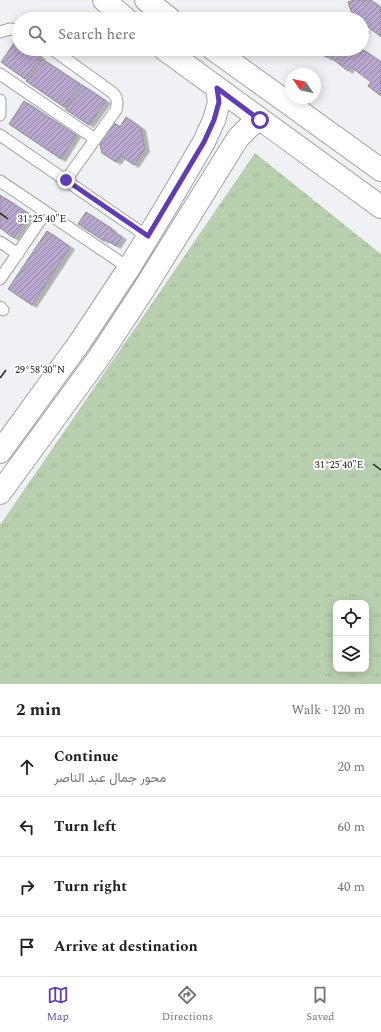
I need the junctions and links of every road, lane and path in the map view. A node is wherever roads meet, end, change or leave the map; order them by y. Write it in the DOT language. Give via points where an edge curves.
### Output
graph roads {
  1 [pos="104,0"];
  2 [pos="146,0"];
  3 [pos="118,12"];
  4 [pos="161,12"];
  5 [pos="12,29"];
  6 [pos="0,32"];
  7 [pos="62,56"];
  8 [pos="174,56"];
  9 [pos="222,56"];
  10 [pos="0,74"];
  11 [pos="217,88"];
  12 [pos="0,100"];
  13 [pos="0,115"];
  14 [pos="260,120"];
  15 [pos="0,135"];
  16 [pos="95,139"];
  17 [pos="381,170"];
  18 [pos="0,180"];
  19 [pos="66,180"];
  20 [pos="381,207"];
  21 [pos="46,212"];
  22 [pos="148,236"];
  23 [pos="0,242"];
  24 [pos="18,254"];
  25 [pos="129,268"];
  26 [pos="0,279"];
  27 [pos="0,452"];
  28 [pos="0,492"];
  1 -- 3 [label="street"];
  2 -- 4 [label="street"];
  5 -- 6 [label="lane"];
  7 -- 16 [label="lane" via="116,96 116,110"];
  8 -- 11 [label="street"];
  9 -- 17 [label="street"];
  10 -- 16 [label="lane"];
  11 -- 14 [label="street"];
  11 -- 22 [label="street" via="219,102 204,142"];
  12 -- 13 [label="lane"];
  14 -- 20 [label="street"];
  14 -- 28 [label="street" via="238,138 100,356"];
  15 -- 19 [label="lane"];
  16 -- 19 [label="lane"];
  18 -- 21 [label="lane"];
  19 -- 22 [label="lane"];
  21 -- 24 [label="lane"];
  21 -- 25 [label="lane"];
  22 -- 25 [label="street"];
  23 -- 24 [label="lane"];
  24 -- 26 [label="lane"];
  25 -- 27 [label="street" via="80,342"];
}
